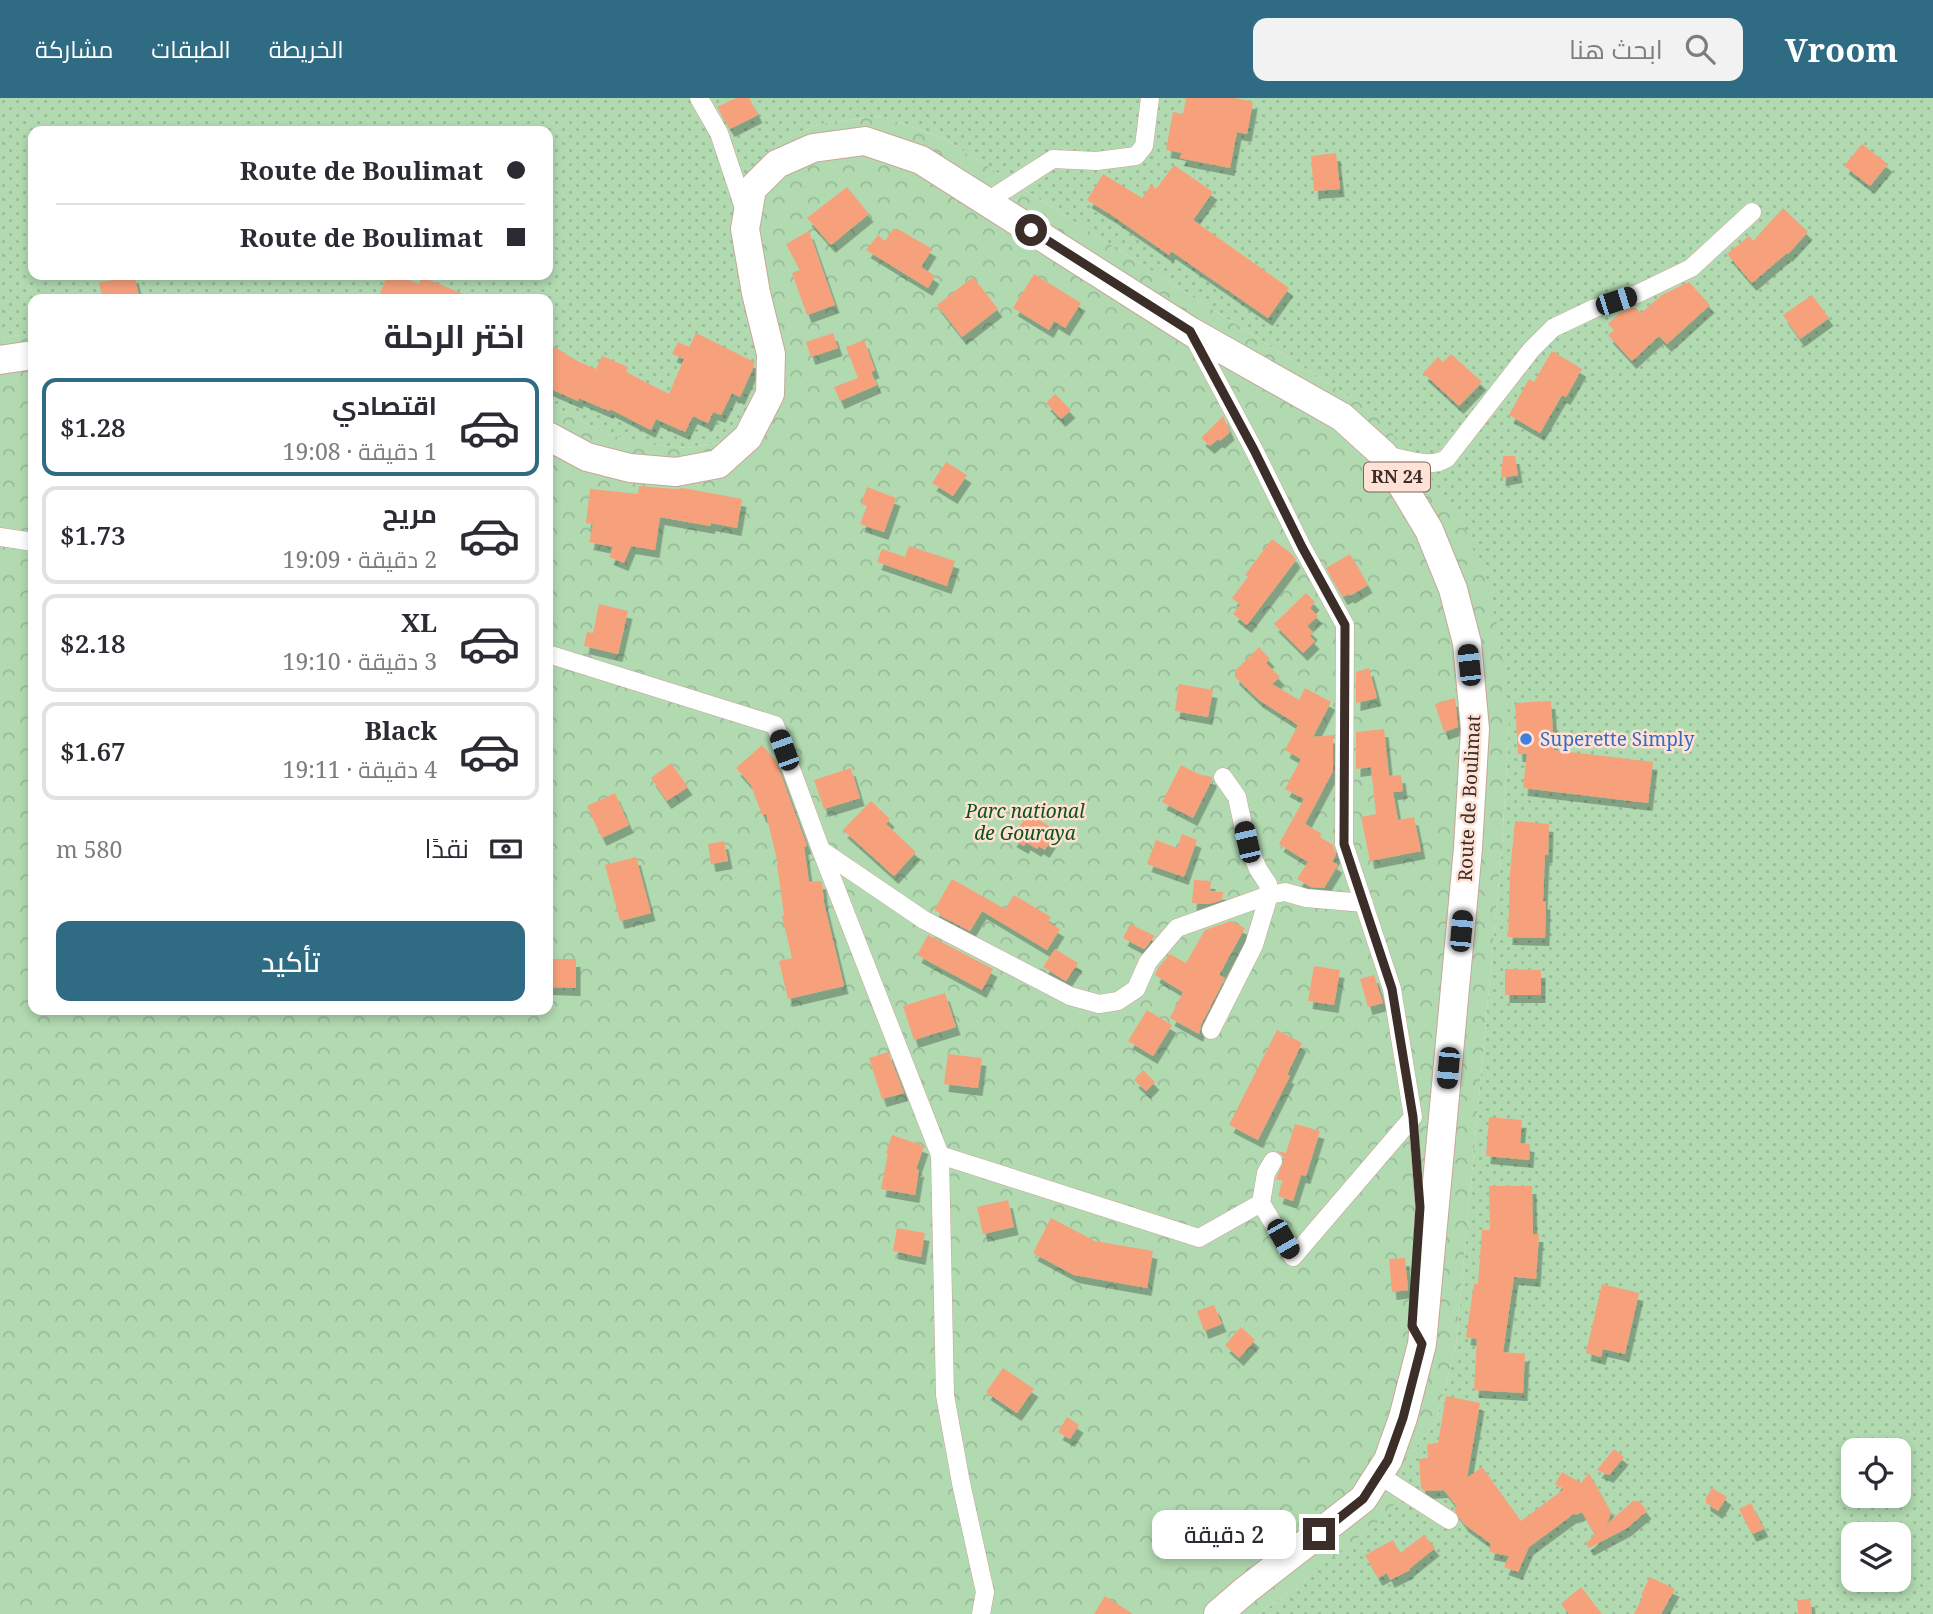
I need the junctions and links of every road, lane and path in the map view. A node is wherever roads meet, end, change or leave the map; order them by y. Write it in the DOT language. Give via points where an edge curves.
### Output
graph roads {
  1 [pos="699,98"];
  2 [pos="1150,98"];
  3 [pos="986,202"];
  4 [pos="1752,212"];
  5 [pos="747,217"];
  6 [pos="1190,331"];
  7 [pos="28,356"];
  8 [pos="0,360"];
  9 [pos="553,439"];
  10 [pos="1384,455"];
  11 [pos="0,537"];
  12 [pos="28,541"];
  13 [pos="553,656"];
  14 [pos="1223,777"];
  15 [pos="821,850"];
  16 [pos="1269,895"];
  17 [pos="1364,903"];
  18 [pos="1211,1030"];
  19 [pos="1413,1117"];
  20 [pos="940,1155"];
  21 [pos="1273,1161"];
  22 [pos="1261,1203"];
  23 [pos="1417,1247"];
  24 [pos="1379,1475"];
  25 [pos="1449,1520"];
  26 [pos="981,1614"];
  27 [pos="1218,1614"];
  1 -- 5 [label="street" via="719,133"];
  2 -- 3 [label="street" via="1144,146 1136,156 1097,161 1053,159"];
  3 -- 5 [label="main road, Route de Boulimat / RN 24" via="921,160 865,141 813,148 777,164 752,189"];
  3 -- 6 [label="main road, Route de Boulimat / RN 24"];
  4 -- 10 [label="street" via="1691,268 1553,328 1440,464"];
  5 -- 9 [label="main road, Route de Boulimat / RN 24" via="749,255 771,354 771,394 748,437 718,464 676,472 630,468 587,457"];
  6 -- 10 [label="main road, Route de Boulimat / RN 24" via="1342,417"];
  6 -- 17 [label="street" via="1345,625 1344,844"];
  7 -- 8 [label="main road"];
  10 -- 24 [label="main road, Route de Boulimat / RN 24" via="1429,530 1453,589 1467,643 1475,729 1468,848 1417,1335 1403,1418"];
  11 -- 12 [label="street"];
  13 -- 15 [label="street" via="775,725"];
  14 -- 16 [label="street" via="1237,797 1247,842"];
  15 -- 16 [label="street" via="924,920 1070,996 1099,1004 1118,1001 1136,989 1148,962 1177,928"];
  15 -- 20 [label="street"];
  16 -- 17 [label="street" via="1285,892"];
  16 -- 18 [label="street" via="1254,944"];
  17 -- 19 [label="street" via="1392,989"];
  19 -- 22 [label="street" via="1293,1257"];
  19 -- 23 [label="lane" via="1420,1207"];
  20 -- 22 [label="street" via="1199,1238"];
  20 -- 26 [label="street" via="945,1395 985,1592"];
  21 -- 22 [label="street"];
  24 -- 25 [label="street"];
  24 -- 27 [label="main road, Route de Boulimat / RN 24" via="1363,1499"];
}
